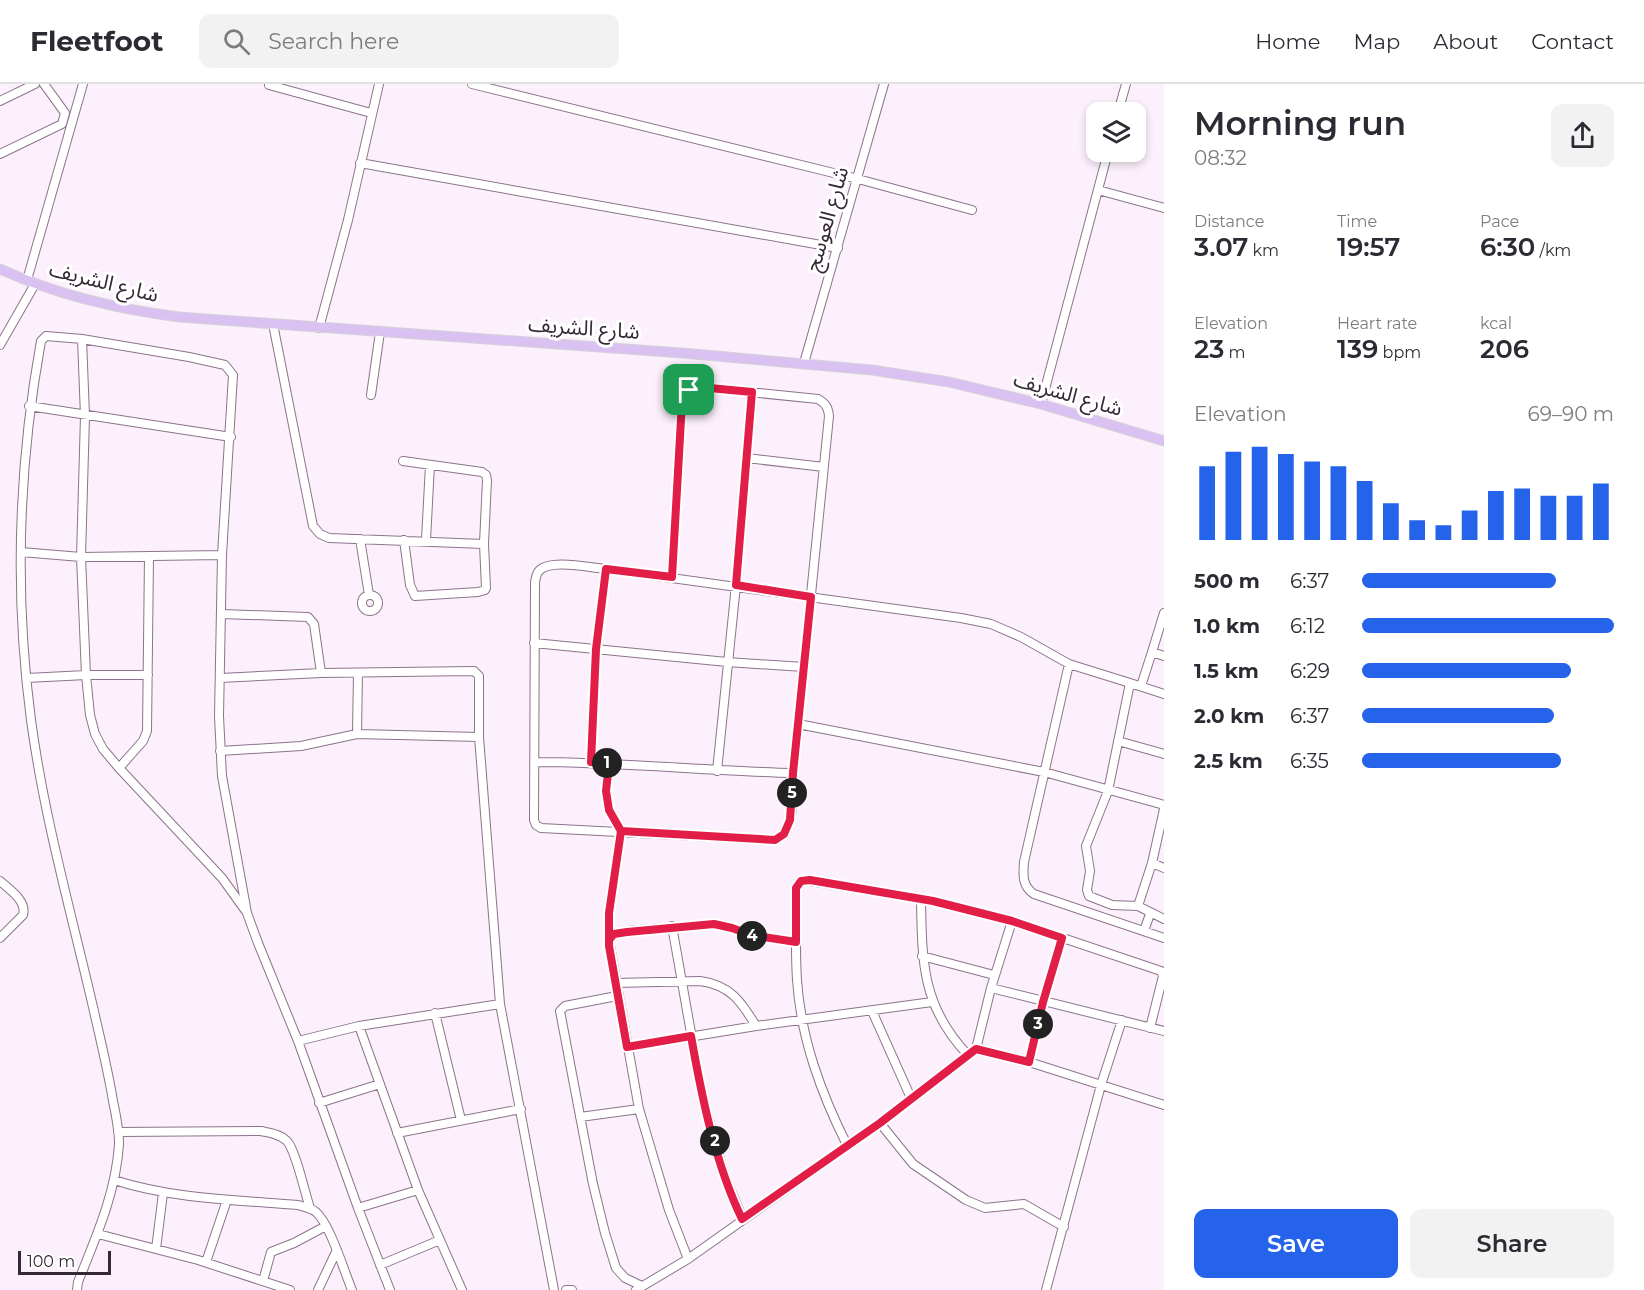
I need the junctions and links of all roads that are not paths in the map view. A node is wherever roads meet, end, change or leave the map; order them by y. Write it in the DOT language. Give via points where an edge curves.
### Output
graph roads {
  1 [pos="34,84"];
  2 [pos="45,84"];
  3 [pos="83,84"];
  4 [pos="379,84"];
  5 [pos="472,84"];
  6 [pos="884,84"];
  7 [pos="1126,84"];
  8 [pos="269,86"];
  9 [pos="0,101"];
  10 [pos="1121,102"];
  11 [pos="371,113"];
  12 [pos="0,154"];
  13 [pos="1105,162"];
  14 [pos="360,163"];
  15 [pos="858,179"];
  16 [pos="1098,190"];
  17 [pos="1164,208"];
  18 [pos="972,210"];
  19 [pos="837,248"];
  20 [pos="0,269"];
  21 [pos="31,282"];
  22 [pos="273,324"];
  23 [pos="319,328"];
  24 [pos="380,332"];
  25 [pos="82,339"];
  26 [pos="0,345"];
  27 [pos="804,363"];
  28 [pos="752,392"];
  29 [pos="371,395"];
  30 [pos="1041,404"];
  31 [pos="29,406"];
  32 [pos="85,416"];
  33 [pos="231,437"];
  34 [pos="1164,441"];
  35 [pos="746,458"];
  36 [pos="403,460"];
  37 [pos="430,465"];
  38 [pos="824,467"];
  39 [pos="360,539"];
  40 [pos="404,540"];
  41 [pos="426,540"];
  42 [pos="484,544"];
  43 [pos="21,552"];
  44 [pos="222,555"];
  45 [pos="149,556"];
  46 [pos="81,557"];
  47 [pos="606,569"];
  48 [pos="672,577"];
  49 [pos="736,585"];
  50 [pos="369,596"];
  51 [pos="811,597"];
  52 [pos="1164,613"];
  53 [pos="222,614"];
  54 [pos="534,643"];
  55 [pos="596,649"];
  56 [pos="1152,652"];
  57 [pos="1164,656"];
  58 [pos="727,662"];
  59 [pos="1069,664"];
  60 [pos="804,667"];
  61 [pos="321,673"];
  62 [pos="358,673"];
  63 [pos="86,675"];
  64 [pos="148,675"];
  65 [pos="27,678"];
  66 [pos="220,678"];
  67 [pos="1130,683"];
  68 [pos="1141,686"];
  69 [pos="1164,694"];
  70 [pos="798,724"];
  71 [pos="357,734"];
  72 [pos="479,737"];
  73 [pos="1118,741"];
  74 [pos="220,751"];
  75 [pos="1164,754"];
  76 [pos="534,762"];
  77 [pos="591,762"];
  78 [pos="609,764"];
  79 [pos="119,768"];
  80 [pos="717,771"];
  81 [pos="1044,772"];
  82 [pos="793,773"];
  83 [pos="1108,791"];
  84 [pos="1164,805"];
  85 [pos="1164,810"];
  86 [pos="621,831"];
  87 [pos="1152,863"];
  88 [pos="1164,868"];
  89 [pos="0,881"];
  90 [pos="921,899"];
  91 [pos="1138,906"];
  92 [pos="248,913"];
  93 [pos="1150,914"];
  94 [pos="1164,919"];
  95 [pos="1012,921"];
  96 [pos="672,927"];
  97 [pos="1144,931"];
  98 [pos="1062,938"];
  99 [pos="1164,938"];
  100 [pos="0,939"];
  101 [pos="609,940"];
  102 [pos="796,942"];
  103 [pos="922,956"];
  104 [pos="994,975"];
  105 [pos="681,981"];
  106 [pos="615,983"];
  107 [pos="991,988"];
  108 [pos="618,996"];
  109 [pos="932,1002"];
  110 [pos="1043,1002"];
  111 [pos="500,1004"];
  112 [pos="872,1011"];
  113 [pos="435,1013"];
  114 [pos="1122,1020"];
  115 [pos="802,1021"];
  116 [pos="359,1026"];
  117 [pos="756,1026"];
  118 [pos="1150,1028"];
  119 [pos="1164,1031"];
  120 [pos="691,1036"];
  121 [pos="298,1041"];
  122 [pos="627,1047"];
  123 [pos="976,1049"];
  124 [pos="968,1055"];
  125 [pos="1029,1062"];
  126 [pos="380,1084"];
  127 [pos="1101,1085"];
  128 [pos="911,1098"];
  129 [pos="319,1103"];
  130 [pos="1164,1105"];
  131 [pos="521,1108"];
  132 [pos="639,1109"];
  133 [pos="580,1117"];
  134 [pos="461,1120"];
  135 [pos="880,1123"];
  136 [pos="118,1132"];
  137 [pos="397,1133"];
  138 [pos="847,1145"];
  139 [pos="114,1180"];
  140 [pos="418,1190"];
  141 [pos="163,1193"];
  142 [pos="227,1200"];
  143 [pos="358,1208"];
  144 [pos="310,1209"];
  145 [pos="742,1219"];
  146 [pos="326,1226"];
  147 [pos="1064,1227"];
  148 [pos="98,1234"];
  149 [pos="440,1240"];
  150 [pos="156,1249"];
  151 [pos="336,1252"];
  152 [pos="688,1259"];
  153 [pos="206,1263"];
  154 [pos="380,1266"];
  155 [pos="263,1281"];
  156 [pos="639,1288"];
  157 [pos="77,1290"];
  158 [pos="290,1290"];
  159 [pos="318,1290"];
  160 [pos="352,1290"];
  161 [pos="390,1290"];
  162 [pos="462,1290"];
  163 [pos="554,1290"];
  164 [pos="566,1290"];
  165 [pos="572,1290"];
  166 [pos="1046,1290"];
  1 -- 9 [label="street"];
  2 -- 12 [label="street" via="65,113 62,124"];
  3 -- 21 [label="street"];
  4 -- 11 [label="street"];
  5 -- 15 [label="street"];
  6 -- 15 [label="street, شارع العوسج"];
  7 -- 10 [label="street"];
  8 -- 11 [label="street"];
  11 -- 14 [label="street"];
  13 -- 16 [label="street"];
  14 -- 19 [label="street"];
  14 -- 23 [label="street"];
  15 -- 18 [label="street"];
  15 -- 19 [label="street, شارع العوسج"];
  16 -- 17 [label="street"];
  16 -- 30 [label="street"];
  19 -- 27 [label="street, شارع العوسج"];
  20 -- 21 [label="main road, شارع الشريف"];
  21 -- 22 [label="main road, شارع الشريف" via="80,299 143,312"];
  21 -- 26 [label="street"];
  22 -- 23 [label="main road, شارع الشريف"];
  22 -- 39 [label="street" via="313,526 330,537"];
  23 -- 24 [label="main road, شارع الشريف"];
  24 -- 27 [label="main road, شارع الشريف"];
  24 -- 29 [label="street"];
  25 -- 31 [label="street" via="43,338"];
  25 -- 32 [label="street"];
  25 -- 33 [label="street" via="225,365 233,375"];
  27 -- 30 [label="main road, شارع الشريف" via="949,382"];
  28 -- 35 [label="street"];
  28 -- 38 [label="street" via="818,399 828,407"];
  28 -- 48 [label="street" via="699,387 684,396"];
  30 -- 34 [label="main road, شارع الشريف"];
  31 -- 32 [label="street"];
  31 -- 43 [label="street"];
  32 -- 33 [label="street"];
  32 -- 46 [label="street"];
  33 -- 44 [label="street"];
  35 -- 38 [label="street"];
  35 -- 49 [label="street"];
  36 -- 37 [label="street"];
  37 -- 41 [label="street"];
  37 -- 42 [label="street" via="486,475"];
  38 -- 51 [label="street"];
  39 -- 40 [label="street"];
  39 -- 50 [label="street"];
  40 -- 41 [label="street"];
  40 -- 42 [label="street" via="415,597 485,590"];
  41 -- 42 [label="street"];
  43 -- 46 [label="street"];
  43 -- 65 [label="street" via="20,613"];
  44 -- 45 [label="street"];
  44 -- 53 [label="street"];
  45 -- 46 [label="street"];
  45 -- 64 [label="street"];
  46 -- 63 [label="street"];
  47 -- 48 [label="street"];
  47 -- 54 [label="street" via="555,564 538,572 533,602"];
  47 -- 55 [label="street"];
  48 -- 49 [label="street"];
  49 -- 51 [label="street"];
  49 -- 58 [label="street"];
  51 -- 59 [label="street" via="991,624"];
  51 -- 60 [label="street"];
  52 -- 56 [label="street"];
  53 -- 61 [label="street" via="308,617 314,624"];
  53 -- 66 [label="street"];
  54 -- 55 [label="street"];
  54 -- 76 [label="street"];
  55 -- 58 [label="street"];
  55 -- 77 [label="street"];
  56 -- 57 [label="street"];
  56 -- 68 [label="street"];
  58 -- 60 [label="street"];
  58 -- 80 [label="street"];
  59 -- 67 [label="street"];
  59 -- 81 [label="street"];
  60 -- 70 [label="street"];
  61 -- 62 [label="street"];
  61 -- 66 [label="street"];
  62 -- 71 [label="street"];
  62 -- 72 [label="street" via="474,671 479,676"];
  63 -- 64 [label="street"];
  63 -- 65 [label="street"];
  63 -- 79 [label="street" via="95,734"];
  64 -- 79 [label="street" via="147,731"];
  65 -- 136 [label="street" via="42,783"];
  66 -- 74 [label="street"];
  67 -- 68 [label="street"];
  67 -- 73 [label="street"];
  68 -- 69 [label="street"];
  70 -- 81 [label="street"];
  70 -- 82 [label="street"];
  71 -- 72 [label="street"];
  71 -- 74 [label="street" via="300,746"];
  72 -- 111 [label="street"];
  73 -- 75 [label="street"];
  73 -- 83 [label="street"];
  74 -- 92 [label="street"];
  76 -- 77 [label="street"];
  76 -- 86 [label="street" via="536,825"];
  77 -- 78 [label="street"];
  78 -- 80 [label="street"];
  78 -- 86 [label="street" via="609,810"];
  79 -- 92 [label="street" via="222,878"];
  80 -- 82 [label="street"];
  81 -- 83 [label="street"];
  81 -- 97 [label="street" via="1024,862 1025,885 1034,894"];
  82 -- 86 [label="street" via="790,820 784,834 775,840"];
  83 -- 84 [label="street"];
  83 -- 91 [label="street" via="1086,846 1090,871 1087,890 1089,896 1112,905"];
  85 -- 87 [label="street"];
  86 -- 101 [label="street"];
  87 -- 88 [label="street"];
  87 -- 91 [label="street"];
  89 -- 100 [label="street" via="24,910"];
  90 -- 95 [label="street"];
  90 -- 102 [label="street" via="801,881 796,888"];
  90 -- 103 [label="street"];
  91 -- 93 [label="street"];
  92 -- 121 [label="street"];
  93 -- 94 [label="street"];
  93 -- 97 [label="street"];
  95 -- 98 [label="street"];
  95 -- 104 [label="street"];
  96 -- 101 [label="street" via="614,934"];
  96 -- 102 [label="street" via="723,925 751,935"];
  96 -- 105 [label="street"];
  97 -- 99 [label="street"];
  98 -- 110 [label="street"];
  98 -- 118 [label="street" via="1161,971"];
  101 -- 106 [label="street"];
  102 -- 115 [label="street"];
  103 -- 104 [label="street"];
  103 -- 109 [label="street"];
  104 -- 107 [label="street"];
  105 -- 106 [label="street"];
  105 -- 117 [label="street" via="711,982 728,990"];
  105 -- 120 [label="street"];
  106 -- 108 [label="street"];
  107 -- 110 [label="street"];
  107 -- 123 [label="street"];
  108 -- 122 [label="street"];
  108 -- 133 [label="street" via="561,1011"];
  109 -- 112 [label="street"];
  109 -- 124 [label="street" via="948,1031"];
  110 -- 114 [label="street"];
  110 -- 125 [label="street"];
  111 -- 113 [label="street"];
  111 -- 131 [label="street"];
  112 -- 115 [label="street"];
  112 -- 128 [label="street"];
  113 -- 116 [label="street"];
  113 -- 134 [label="street"];
  114 -- 118 [label="street"];
  114 -- 127 [label="street"];
  115 -- 117 [label="street"];
  115 -- 138 [label="street" via="819,1084"];
  116 -- 121 [label="street"];
  116 -- 126 [label="street"];
  117 -- 120 [label="street"];
  118 -- 119 [label="street"];
  120 -- 122 [label="street"];
  120 -- 145 [label="street" via="707,1115"];
  121 -- 129 [label="street"];
  122 -- 132 [label="street"];
  123 -- 124 [label="street"];
  123 -- 125 [label="street"];
  124 -- 128 [label="street"];
  125 -- 127 [label="street"];
  126 -- 129 [label="street"];
  126 -- 137 [label="street"];
  127 -- 130 [label="street"];
  127 -- 147 [label="street"];
  128 -- 135 [label="street"];
  129 -- 143 [label="street"];
  131 -- 134 [label="street"];
  131 -- 163 [label="street"];
  132 -- 133 [label="street"];
  132 -- 152 [label="street"];
  133 -- 156 [label="street" via="613,1261 625,1278"];
  134 -- 137 [label="street"];
  135 -- 138 [label="street"];
  135 -- 147 [label="street" via="913,1164 966,1200 985,1208 1024,1204"];
  136 -- 139 [label="street"];
  136 -- 144 [label="street" via="273,1133 291,1147"];
  137 -- 140 [label="street"];
  138 -- 145 [label="street"];
  139 -- 141 [label="street"];
  139 -- 148 [label="street"];
  140 -- 143 [label="street"];
  140 -- 149 [label="street"];
  141 -- 142 [label="street"];
  141 -- 150 [label="street"];
  142 -- 144 [label="street"];
  142 -- 153 [label="street"];
  143 -- 154 [label="street"];
  144 -- 146 [label="street"];
  145 -- 152 [label="street"];
  146 -- 151 [label="street"];
  146 -- 155 [label="street" via="271,1252"];
  147 -- 166 [label="street"];
  148 -- 150 [label="street"];
  148 -- 157 [label="street"];
  149 -- 154 [label="street"];
  149 -- 162 [label="street"];
  150 -- 153 [label="street"];
  151 -- 159 [label="street"];
  151 -- 160 [label="street"];
  152 -- 156 [label="street"];
  153 -- 155 [label="street"];
  154 -- 161 [label="street"];
  155 -- 158 [label="street"];
  164 -- 165 [label="street"];
}
